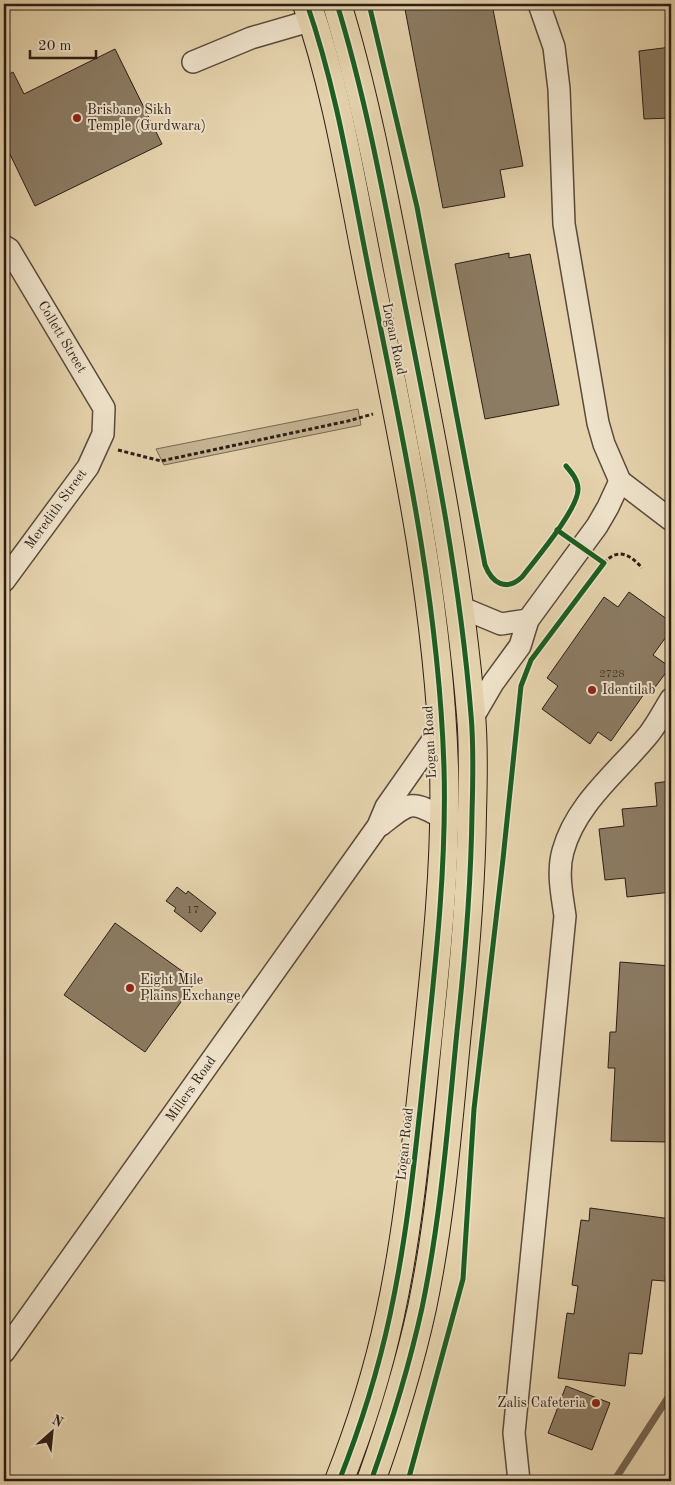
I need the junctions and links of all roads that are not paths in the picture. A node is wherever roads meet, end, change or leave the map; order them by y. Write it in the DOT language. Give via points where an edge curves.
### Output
graph roads {
  1 [pos="337,4"];
  2 [pos="538,4"];
  3 [pos="310,12"];
  4 [pos="193,62"];
  5 [pos="4,246"];
  6 [pos="100,440"];
  7 [pos="620,482"];
  8 [pos="671,520"];
  9 [pos="4,581"];
  10 [pos="460,606"];
  11 [pos="528,620"];
  12 [pos="671,699"];
  13 [pos="472,719"];
  14 [pos="442,727"];
  15 [pos="444,819"];
  16 [pos="378,826"];
  17 [pos="4,1352"];
  18 [pos="340,1481"];
  19 [pos="370,1481"];
  20 [pos="519,1481"];
  1 -- 10 [label="main road, Logan Road" via="362,94 382,191 436,464"];
  2 -- 7 [label="street" via="554,47 559,89 564,224 598,423"];
  3 -- 4 [label="street"];
  3 -- 14 [label="main road, Logan Road" via="342,136 396,407 432,615"];
  5 -- 6 [label="street, Collett Street" via="14,257 104,408"];
  6 -- 9 [label="street, Meredith Street" via="88,467"];
  7 -- 8 [label="street"];
  7 -- 11 [label="street" via="581,548"];
  10 -- 11 [label="street" via="501,624"];
  10 -- 13 [label="main road, Logan Road"];
  11 -- 13 [label="street" via="520,646"];
  12 -- 20 [label="street" via="650,733 579,813 562,852 560,882 565,916 514,1433"];
  13 -- 19 [label="main road, Logan Road" via="470,898 434,1236 422,1309"];
  14 -- 15 [label="main road, Logan Road"];
  14 -- 16 [label="street, Millers Road" via="386,808"];
  15 -- 16 [label="street, Millers Road" via="416,805 401,809"];
  15 -- 18 [label="main road, Logan Road" via="442,892 434,975 401,1259 368,1397"];
  16 -- 17 [label="street, Millers Road"];
}
